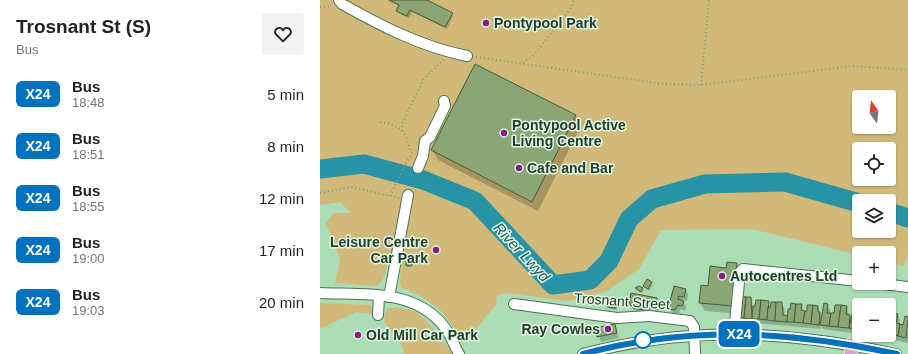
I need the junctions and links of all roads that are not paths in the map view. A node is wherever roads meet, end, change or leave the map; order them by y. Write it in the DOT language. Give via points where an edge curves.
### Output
graph roads {
  1 [pos="339,0"];
  2 [pos="467,56"];
  3 [pos="444,101"];
  4 [pos="418,168"];
  5 [pos="408,198"];
  6 [pos="852,280"];
  7 [pos="896,286"];
  8 [pos="908,288"];
  9 [pos="320,293"];
  10 [pos="384,296"];
  11 [pos="514,304"];
  12 [pos="378,315"];
  13 [pos="694,334"];
  14 [pos="734,334"];
  15 [pos="851,349"];
  16 [pos="459,354"];
  17 [pos="583,354"];
  18 [pos="695,354"];
  19 [pos="896,354"];
  1 -- 2 [label="street" via="386,28 452,53"];
  3 -- 4 [label="street" via="430,137 425,141"];
  5 -- 10 [label="street"];
  6 -- 14 [label="street" via="743,269 740,272"];
  7 -- 8 [label="street"];
  9 -- 10 [label="street"];
  10 -- 12 [label="street"];
  10 -- 16 [label="street" via="422,306 448,332"];
  11 -- 13 [label="street, Trosnant Street" via="617,318 649,316 690,321 694,326"];
  13 -- 14 [label="street"];
  13 -- 17 [label="street" via="645,340"];
  13 -- 18 [label="street"];
  14 -- 15 [label="street" via="764,334"];
  15 -- 19 [label="street"];
}
